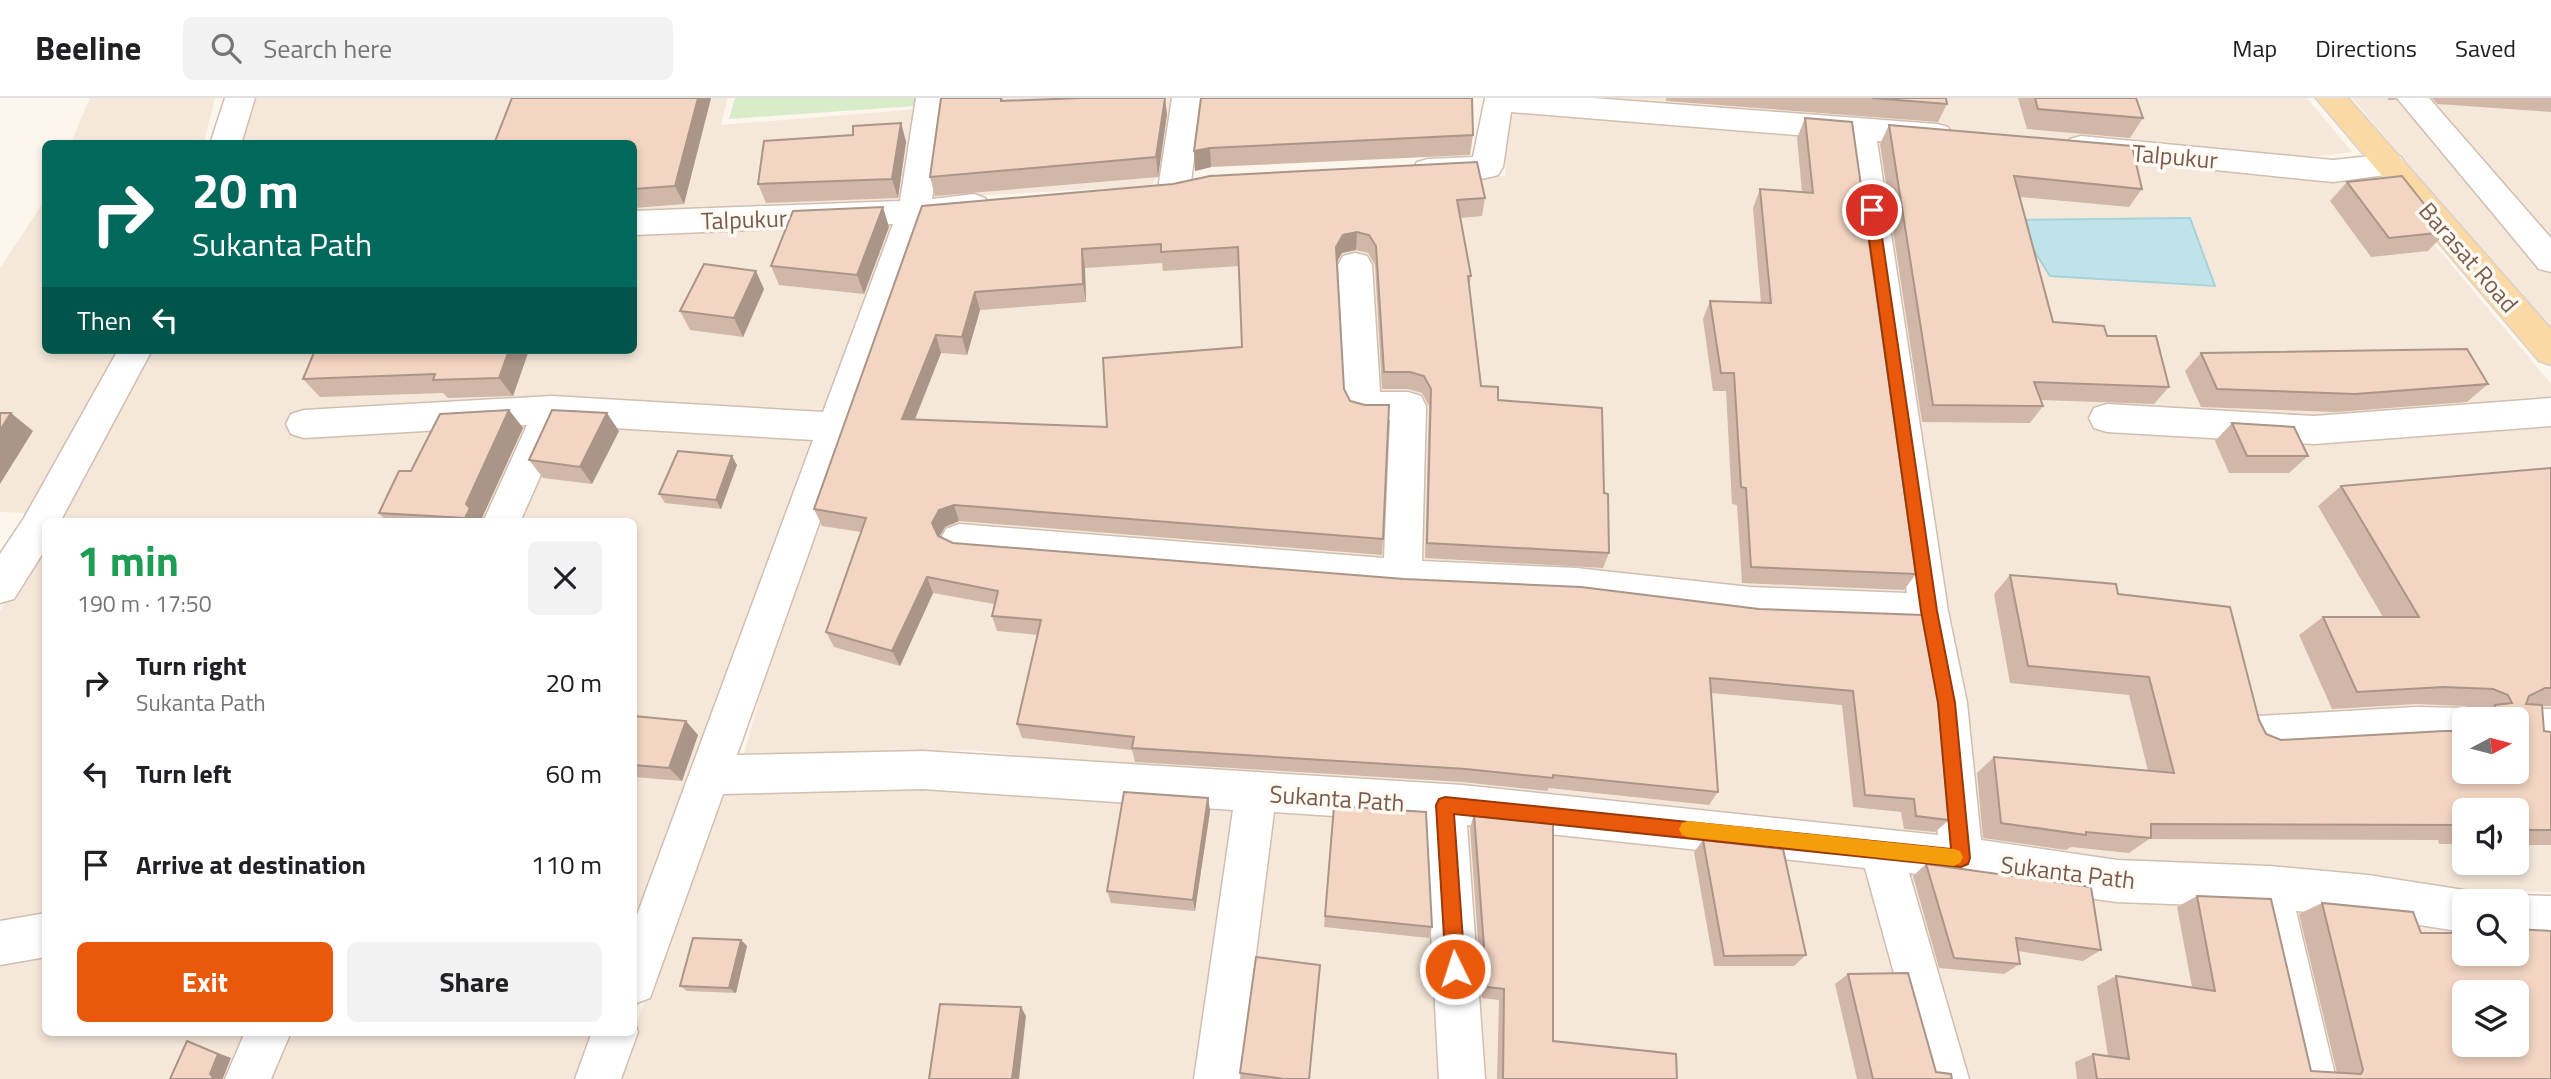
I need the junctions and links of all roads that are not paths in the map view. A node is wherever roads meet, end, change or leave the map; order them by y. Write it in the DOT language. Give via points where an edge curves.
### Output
graph roads {
  1 [pos="240,98"];
  2 [pos="931,98"];
  3 [pos="1187,98"];
  4 [pos="2332,98"];
  5 [pos="2412,98"];
  6 [pos="1498,99"];
  7 [pos="1860,130"];
  8 [pos="1968,138"];
  9 [pos="226,140"];
  10 [pos="2048,144"];
  11 [pos="2390,165"];
  12 [pos="1403,171"];
  13 [pos="1174,188"];
  14 [pos="997,204"];
  15 [pos="914,212"];
  16 [pos="637,223"];
  17 [pos="2551,260"];
  18 [pos="1355,265"];
  19 [pos="2551,352"];
  20 [pos="133,354"];
  21 [pos="552,410"];
  22 [pos="2551,412"];
  23 [pos="2107,418"];
  24 [pos="304,424"];
  25 [pos="835,427"];
  26 [pos="43,518"];
  27 [pos="503,518"];
  28 [pos="42,520"];
  29 [pos="0,527"];
  30 [pos="37,529"];
  31 [pos="959,540"];
  32 [pos="1402,576"];
  33 [pos="0,587"];
  34 [pos="1929,611"];
  35 [pos="2452,727"];
  36 [pos="2529,727"];
  37 [pos="2551,728"];
  38 [pos="2259,735"];
  39 [pos="709,775"];
  40 [pos="1256,792"];
  41 [pos="1445,805"];
  42 [pos="1881,849"];
  43 [pos="1961,858"];
  44 [pos="2269,887"];
  45 [pos="2452,909"];
  46 [pos="2529,917"];
  47 [pos="2551,918"];
  48 [pos="42,936"];
  49 [pos="0,943"];
  50 [pos="637,974"];
  51 [pos="266,1036"];
  52 [pos="614,1036"];
  53 [pos="248,1079"];
  54 [pos="598,1079"];
  55 [pos="1217,1079"];
  56 [pos="1462,1079"];
  57 [pos="1945,1079"];
  58 [pos="2313,1079"];
  1 -- 9 [label="street"];
  2 -- 15 [label="street"];
  3 -- 13 [label="street"];
  4 -- 11 [label="main road, Barasat Road"];
  5 -- 17 [label="street"];
  6 -- 7 [label="street"];
  6 -- 12 [label="street" via="1487,167"];
  7 -- 8 [label="street"];
  7 -- 34 [label="street"];
  10 -- 11 [label="street, Talpukur" via="2333,171"];
  11 -- 19 [label="main road, Barasat Road"];
  14 -- 15 [label="street, Talpukur"];
  15 -- 16 [label="street, Talpukur"];
  15 -- 25 [label="street"];
  18 -- 32 [label="street" via="1363,406 1408,406"];
  20 -- 26 [label="street"];
  21 -- 24 [label="street"];
  21 -- 25 [label="street"];
  21 -- 27 [label="street"];
  22 -- 23 [label="street" via="2314,430"];
  25 -- 39 [label="street"];
  28 -- 30 [label="street"];
  29 -- 30 [label="street"];
  30 -- 33 [label="street"];
  31 -- 32 [label="street"];
  32 -- 34 [label="street" via="1576,584 1749,604"];
  34 -- 43 [label="street" via="1947,703"];
  35 -- 38 [label="street"];
  36 -- 37 [label="street"];
  39 -- 40 [label="street, Sukanta Path" via="923,770"];
  39 -- 50 [label="street"];
  40 -- 41 [label="street, Sukanta Path"];
  40 -- 55 [label="street"];
  41 -- 42 [label="street, Sukanta Path"];
  41 -- 56 [label="street"];
  42 -- 43 [label="street, Sukanta Path"];
  42 -- 57 [label="street"];
  43 -- 44 [label="street, Sukanta Path" via="2117,881"];
  44 -- 45 [label="street, Sukanta Path" via="2368,895"];
  44 -- 58 [label="street"];
  46 -- 47 [label="street"];
  48 -- 49 [label="street"];
  51 -- 53 [label="street"];
  52 -- 54 [label="street"];
}
